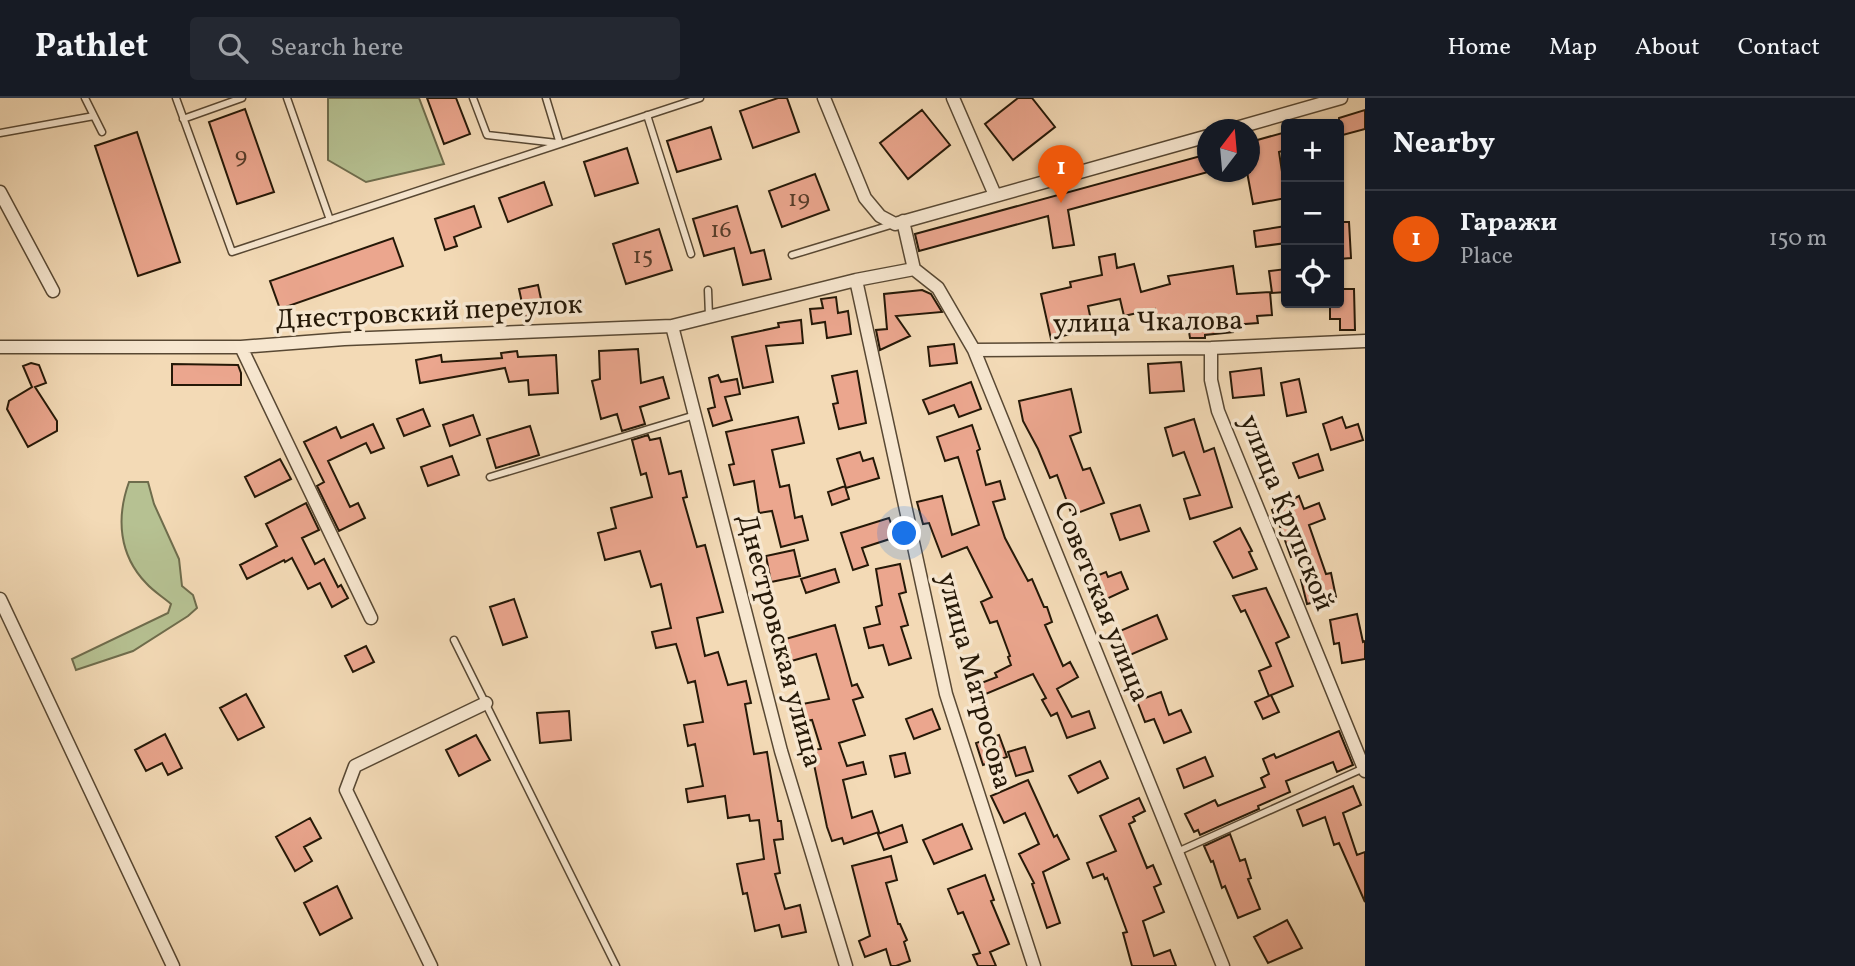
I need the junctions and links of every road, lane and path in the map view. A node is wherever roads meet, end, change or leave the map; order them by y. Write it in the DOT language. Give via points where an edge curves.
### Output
graph roads {
  1 [pos="85,98"];
  2 [pos="176,98"];
  3 [pos="242,98"];
  4 [pos="286,98"];
  5 [pos="473,98"];
  6 [pos="546,98"];
  7 [pos="701,98"];
  8 [pos="824,98"];
  9 [pos="953,98"];
  10 [pos="1341,98"];
  11 [pos="94,116"];
  12 [pos="647,116"];
  13 [pos="183,119"];
  14 [pos="1260,121"];
  15 [pos="102,132"];
  16 [pos="0,133"];
  17 [pos="1197,139"];
  18 [pos="560,144"];
  19 [pos="0,192"];
  20 [pos="995,195"];
  21 [pos="330,220"];
  22 [pos="899,223"];
  23 [pos="691,254"];
  24 [pos="792,256"];
  25 [pos="914,269"];
  26 [pos="856,280"];
  27 [pos="708,290"];
  28 [pos="53,291"];
  29 [pos="709,317"];
  30 [pos="672,326"];
  31 [pos="1365,341"];
  32 [pos="0,347"];
  33 [pos="241,347"];
  34 [pos="1211,348"];
  35 [pos="974,350"];
  36 [pos="695,415"];
  37 [pos="490,477"];
  38 [pos="0,599"];
  39 [pos="371,618"];
  40 [pos="454,640"];
  41 [pos="486,703"];
  42 [pos="1365,769"];
  43 [pos="1175,852"];
  44 [pos="173,966"];
  45 [pos="431,966"];
  46 [pos="617,966"];
  47 [pos="846,966"];
  48 [pos="1034,966"];
  49 [pos="1223,966"];
  1 -- 11 [label="lane"];
  2 -- 13 [label="lane"];
  3 -- 13 [label="lane"];
  4 -- 21 [label="lane"];
  5 -- 18 [label="lane" via="486,135"];
  6 -- 18 [label="lane"];
  7 -- 12 [label="lane"];
  8 -- 22 [label="street" via="865,198 880,216"];
  9 -- 20 [label="street"];
  10 -- 14 [label="street"];
  11 -- 15 [label="lane"];
  11 -- 16 [label="lane"];
  12 -- 18 [label="lane"];
  12 -- 23 [label="lane"];
  13 -- 21 [label="lane" via="232,252"];
  17 -- 20 [label="street"];
  18 -- 21 [label="lane"];
  19 -- 28 [label="street"];
  20 -- 22 [label="street"];
  22 -- 24 [label="lane"];
  22 -- 25 [label="street"];
  25 -- 26 [label="street, Днестровский переулок"];
  25 -- 35 [label="street, Советская улица" via="938,288"];
  26 -- 29 [label="street, Днестровский переулок"];
  26 -- 48 [label="street, улица Матросова" via="946,694"];
  27 -- 29 [label="lane"];
  29 -- 30 [label="street, Днестровский переулок"];
  30 -- 33 [label="street, Днестровский переулок"];
  30 -- 36 [label="street, Днестровская улица"];
  31 -- 34 [label="street, улица Чкалова"];
  32 -- 33 [label="street"];
  33 -- 39 [label="street, Днестровский переулок"];
  34 -- 35 [label="street, улица Чкалова"];
  34 -- 42 [label="street, улица Крупской" via="1211,380 1218,411"];
  35 -- 43 [label="street, Советская улица"];
  36 -- 37 [label="lane"];
  36 -- 47 [label="street, Днестровская улица" via="781,751"];
  38 -- 44 [label="street"];
  40 -- 41 [label="lane"];
  41 -- 45 [label="street" via="355,766 346,790"];
  41 -- 46 [label="lane"];
  42 -- 43 [label="lane"];
  43 -- 49 [label="street, Советская улица"];
}
